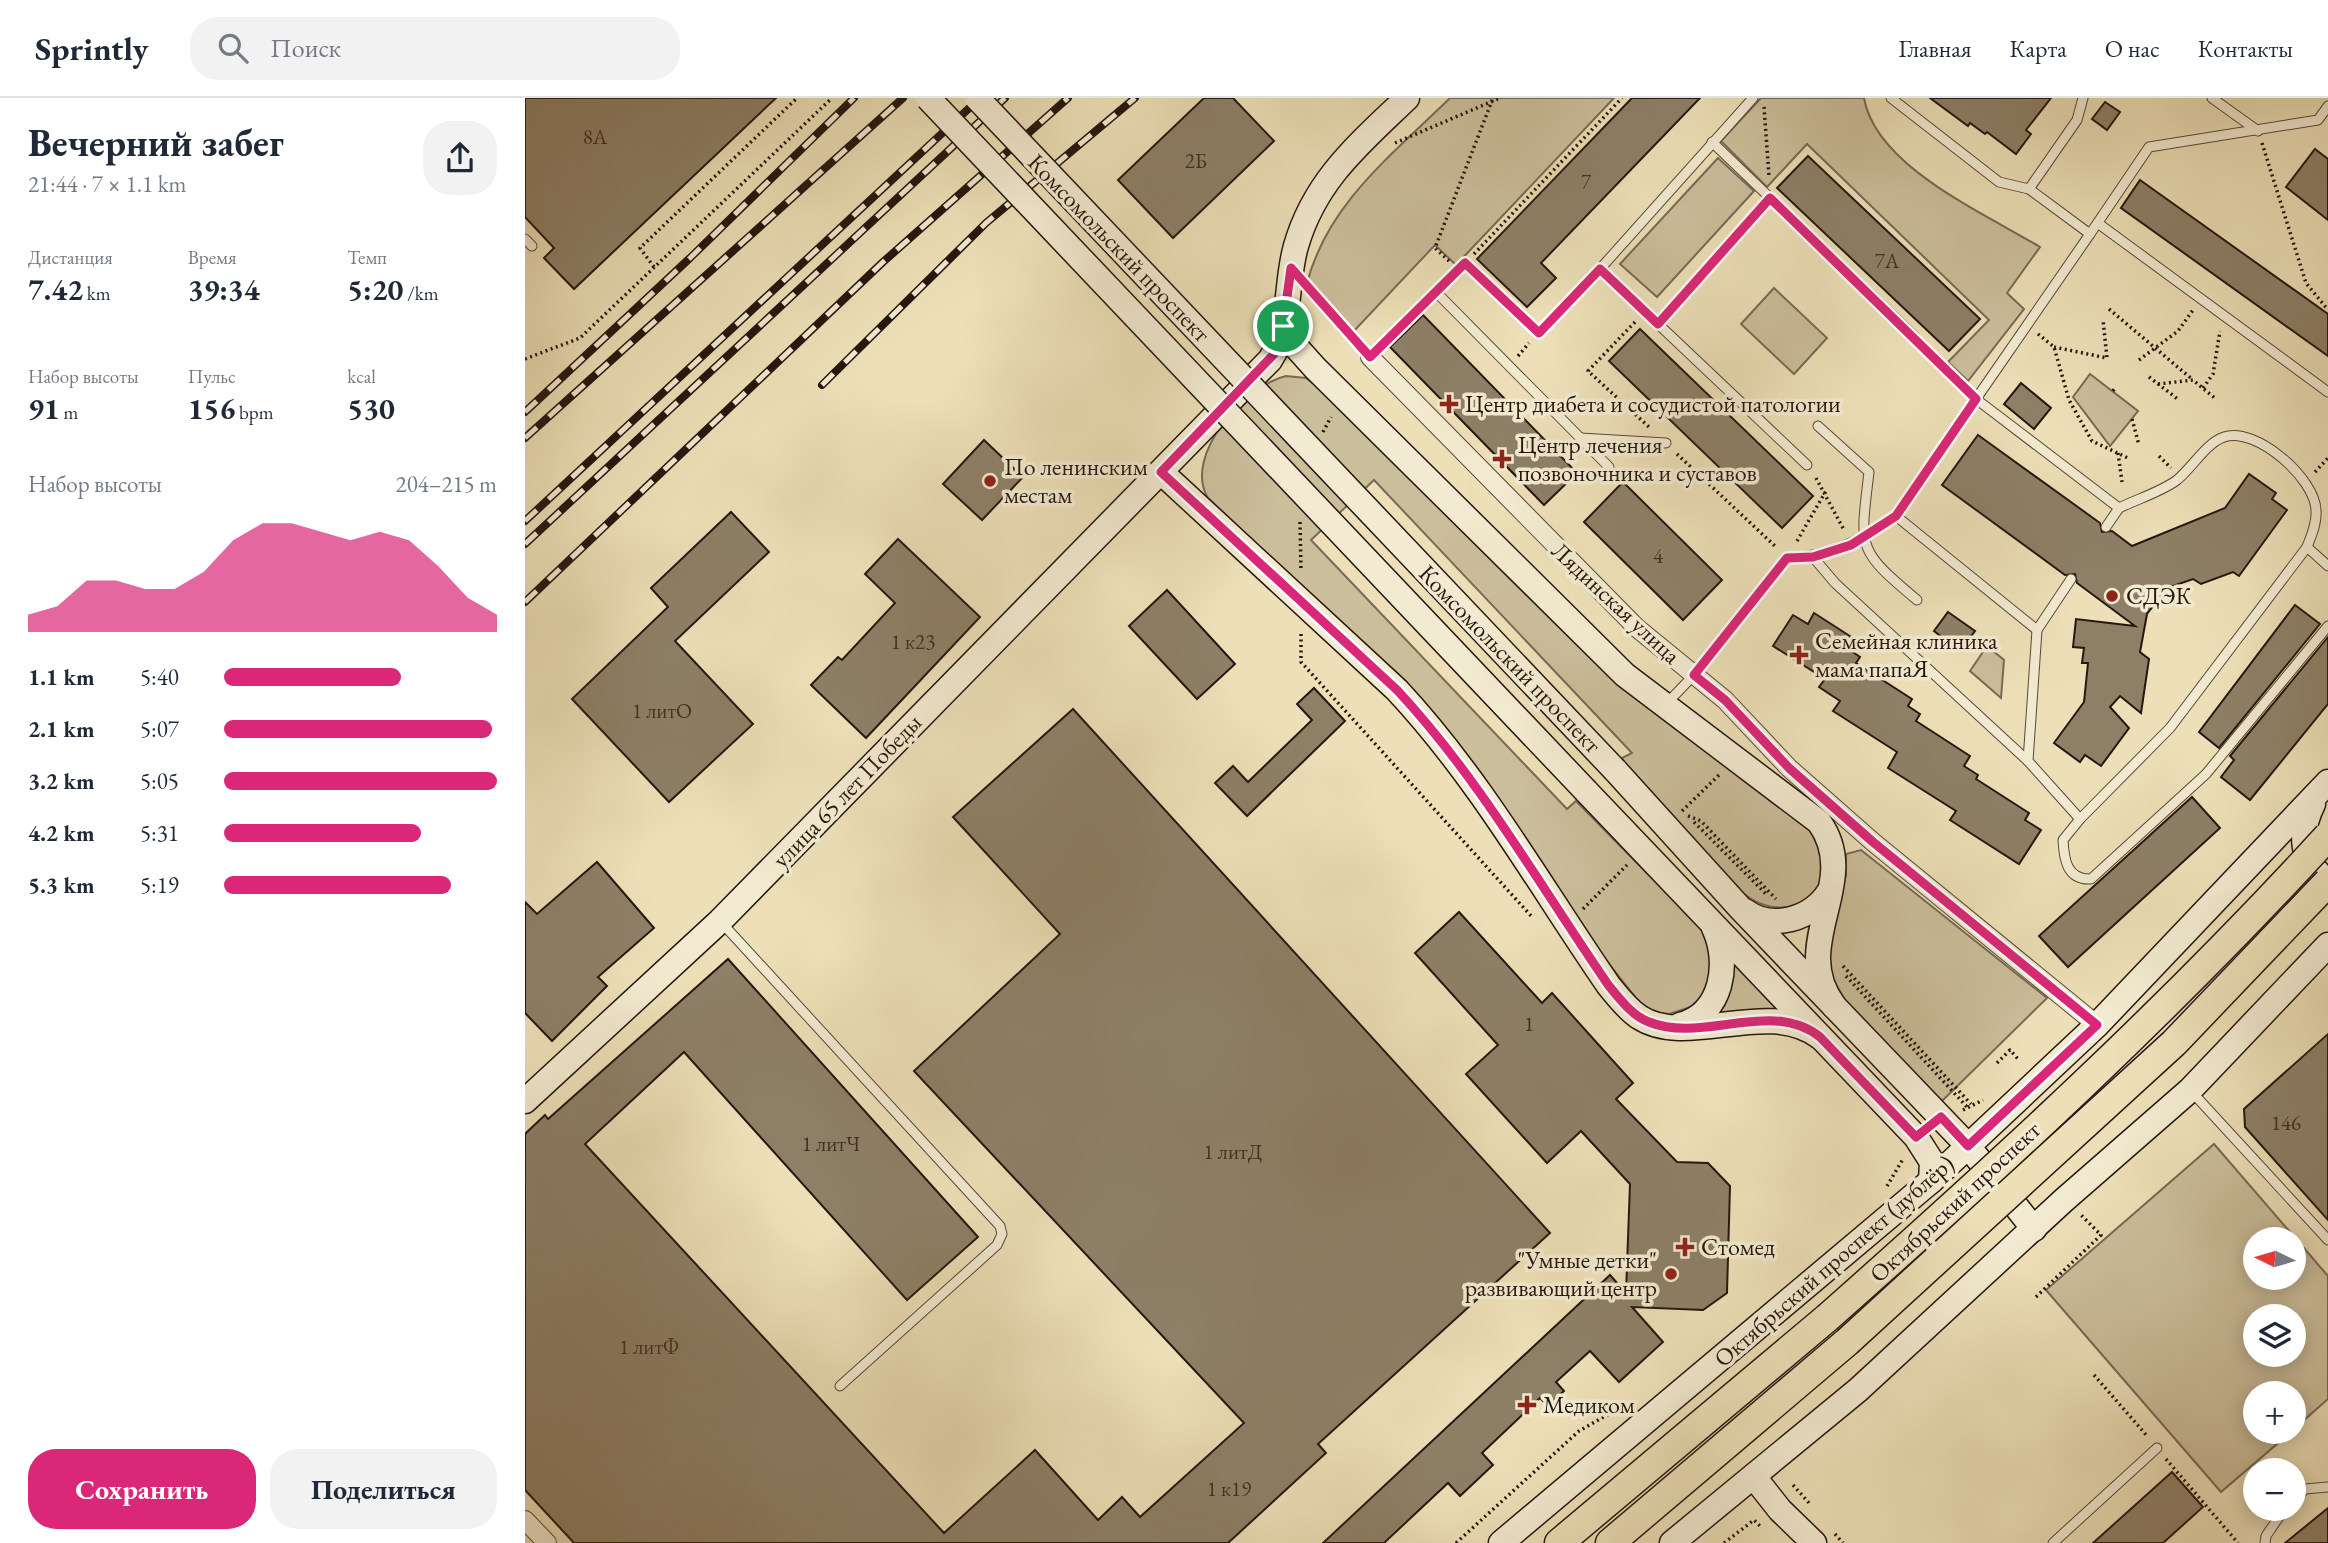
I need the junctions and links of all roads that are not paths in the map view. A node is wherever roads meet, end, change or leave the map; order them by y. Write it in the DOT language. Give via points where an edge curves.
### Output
graph roads {
  1 [pos="928,98"];
  2 [pos="977,98"];
  3 [pos="1407,98"];
  4 [pos="1753,98"];
  5 [pos="1891,98"];
  6 [pos="2083,98"];
  7 [pos="2212,98"];
  8 [pos="2328,106"];
  9 [pos="2258,131"];
  10 [pos="1712,142"];
  11 [pos="2029,189"];
  12 [pos="2099,224"];
  13 [pos="2090,234"];
  14 [pos="1291,268"];
  15 [pos="1600,269"];
  16 [pos="1435,291"];
  17 [pos="1283,326"];
  18 [pos="1915,337"];
  19 [pos="1370,357"];
  20 [pos="2328,392"];
  21 [pos="1976,399"];
  22 [pos="1818,426"];
  23 [pos="1580,438"];
  24 [pos="1666,443"];
  25 [pos="1807,465"];
  26 [pos="1609,467"];
  27 [pos="1161,472"];
  28 [pos="2119,508"];
  29 [pos="1896,516"];
  30 [pos="2106,527"];
  31 [pos="1862,538"];
  32 [pos="2307,547"];
  33 [pos="1813,557"];
  34 [pos="2328,566"];
  35 [pos="2071,579"];
  36 [pos="1917,600"];
  37 [pos="2328,626"];
  38 [pos="2036,631"];
  39 [pos="1694,675"];
  40 [pos="1664,707"];
  41 [pos="2028,761"];
  42 [pos="2323,788"];
  43 [pos="2080,818"];
  44 [pos="2328,836"];
  45 [pos="2328,881"];
  46 [pos="1831,888"];
  47 [pos="1741,909"];
  48 [pos="1707,919"];
  49 [pos="720,921"];
  50 [pos="2328,946"];
  51 [pos="1834,1006"];
  52 [pos="2097,1025"];
  53 [pos="1669,1026"];
  54 [pos="1820,1037"];
  55 [pos="2190,1090"];
  56 [pos="525,1101"];
  57 [pos="1968,1146"];
  58 [pos="1931,1181"];
  59 [pos="2034,1228"];
  60 [pos="2328,1240"];
  61 [pos="840,1385"];
  62 [pos="2157,1448"];
  63 [pos="1754,1477"];
  64 [pos="2328,1487"];
  65 [pos="2306,1489"];
  66 [pos="525,1520"];
  67 [pos="2276,1521"];
  68 [pos="547,1543"];
  69 [pos="1501,1543"];
  70 [pos="1559,1543"];
  71 [pos="1610,1543"];
  72 [pos="1672,1543"];
  73 [pos="1814,1543"];
  74 [pos="2053,1543"];
  75 [pos="2265,1543"];
  1 -- 48 [label="main road, Комсомольский проспект, bridge"];
  2 -- 47 [label="main road, Комсомольский проспект, bridge" via="1615,770"];
  3 -- 14 [label="main road, улица 65 лет Победы" via="1328,177 1309,209"];
  4 -- 10 [label="lane"];
  5 -- 11 [label="lane" via="1999,182"];
  6 -- 11 [label="lane" via="2077,120"];
  7 -- 9 [label="lane"];
  8 -- 9 [label="lane" via="2318,120"];
  9 -- 12 [label="lane" via="2149,147"];
  10 -- 15 [label="lane"];
  10 -- 18 [label="lane"];
  11 -- 13 [label="lane"];
  12 -- 13 [label="lane"];
  12 -- 20 [label="lane"];
  13 -- 21 [label="lane"];
  14 -- 17 [label="main road, улица 65 лет Победы"];
  14 -- 19 [label="lane"];
  15 -- 16 [label="lane" via="1539,333 1462,266"];
  15 -- 25 [label="lane"];
  16 -- 19 [label="lane"];
  16 -- 23 [label="lane"];
  17 -- 27 [label="main road, улица 65 лет Победы" via="1270,360"];
  17 -- 40 [label="main road, Лядинская улица" via="1315,368 1593,645"];
  19 -- 39 [label="street, Лядинская улица" via="1637,628"];
  21 -- 28 [label="lane"];
  21 -- 29 [label="lane"];
  22 -- 31 [label="lane" via="1869,471"];
  23 -- 24 [label="lane"];
  23 -- 26 [label="lane"];
  27 -- 49 [label="main road, улица 65 лет Победы"];
  27 -- 53 [label="main road" via="1424,719 1473,783 1609,986 1632,1012 1650,1023"];
  28 -- 30 [label="lane"];
  28 -- 32 [label="lane" via="2176,481 2220,438 2233,435 2260,444 2306,481 2316,509"];
  29 -- 31 [label="lane"];
  29 -- 38 [label="lane"];
  31 -- 33 [label="lane"];
  31 -- 36 [label="lane" via="1875,565"];
  32 -- 34 [label="lane"];
  32 -- 43 [label="lane" via="2170,728"];
  33 -- 39 [label="lane" via="1787,558"];
  33 -- 41 [label="lane" via="1835,583"];
  35 -- 38 [label="lane"];
  37 -- 43 [label="lane" via="2206,774 2091,878 2074,875 2065,865 2063,841"];
  38 -- 41 [label="lane"];
  39 -- 40 [label="lane"];
  39 -- 52 [label="street, Лядинская улица" via="1873,842"];
  40 -- 46 [label="main road, Лядинская улица" via="1819,822 1835,855"];
  41 -- 43 [label="lane"];
  42 -- 45 [label="main road" via="2304,827 2303,841 2312,866"];
  42 -- 52 [label="main road, Октябрьский проспект (дублёр)"];
  44 -- 70 [label="main road, Октябрьский проспект, bridge" via="2147,1022 1946,1213"];
  45 -- 71 [label="main road, Октябрьский проспект, bridge" via="2174,1042 1847,1342"];
  46 -- 47 [label="main road" via="1818,905 1799,917 1767,920"];
  46 -- 51 [label="main road, Лядинская улица" via="1818,953 1823,987"];
  47 -- 51 [label="main road, Комсомольский проспект"];
  48 -- 53 [label="main road" via="1722,956 1717,993 1699,1016"];
  48 -- 54 [label="main road, Комсомольский проспект"];
  49 -- 56 [label="main road, улица 65 лет Победы"];
  49 -- 61 [label="lane" via="1000,1226 997,1245"];
  50 -- 55 [label="main road"];
  51 -- 57 [label="main road, Комсомольский проспект"];
  52 -- 57 [label="main road, Октябрьский проспект (дублёр)"];
  53 -- 54 [label="main road" via="1772,1021 1799,1025"];
  54 -- 58 [label="main road, Комсомольский проспект" via="1916,1137 1932,1162"];
  55 -- 59 [label="main road"];
  55 -- 60 [label="lane"];
  57 -- 58 [label="main road, Октябрьский проспект (дублёр)"];
  57 -- 59 [label="main road, Комсомольский проспект"];
  58 -- 69 [label="main road, Октябрьский проспект (дублёр)"];
  59 -- 63 [label="main road" via="1858,1390"];
  62 -- 74 [label="lane"];
  63 -- 72 [label="main road"];
  63 -- 73 [label="main road"];
  64 -- 65 [label="lane"];
  66 -- 68 [label="street"];
  67 -- 75 [label="lane"];
}
